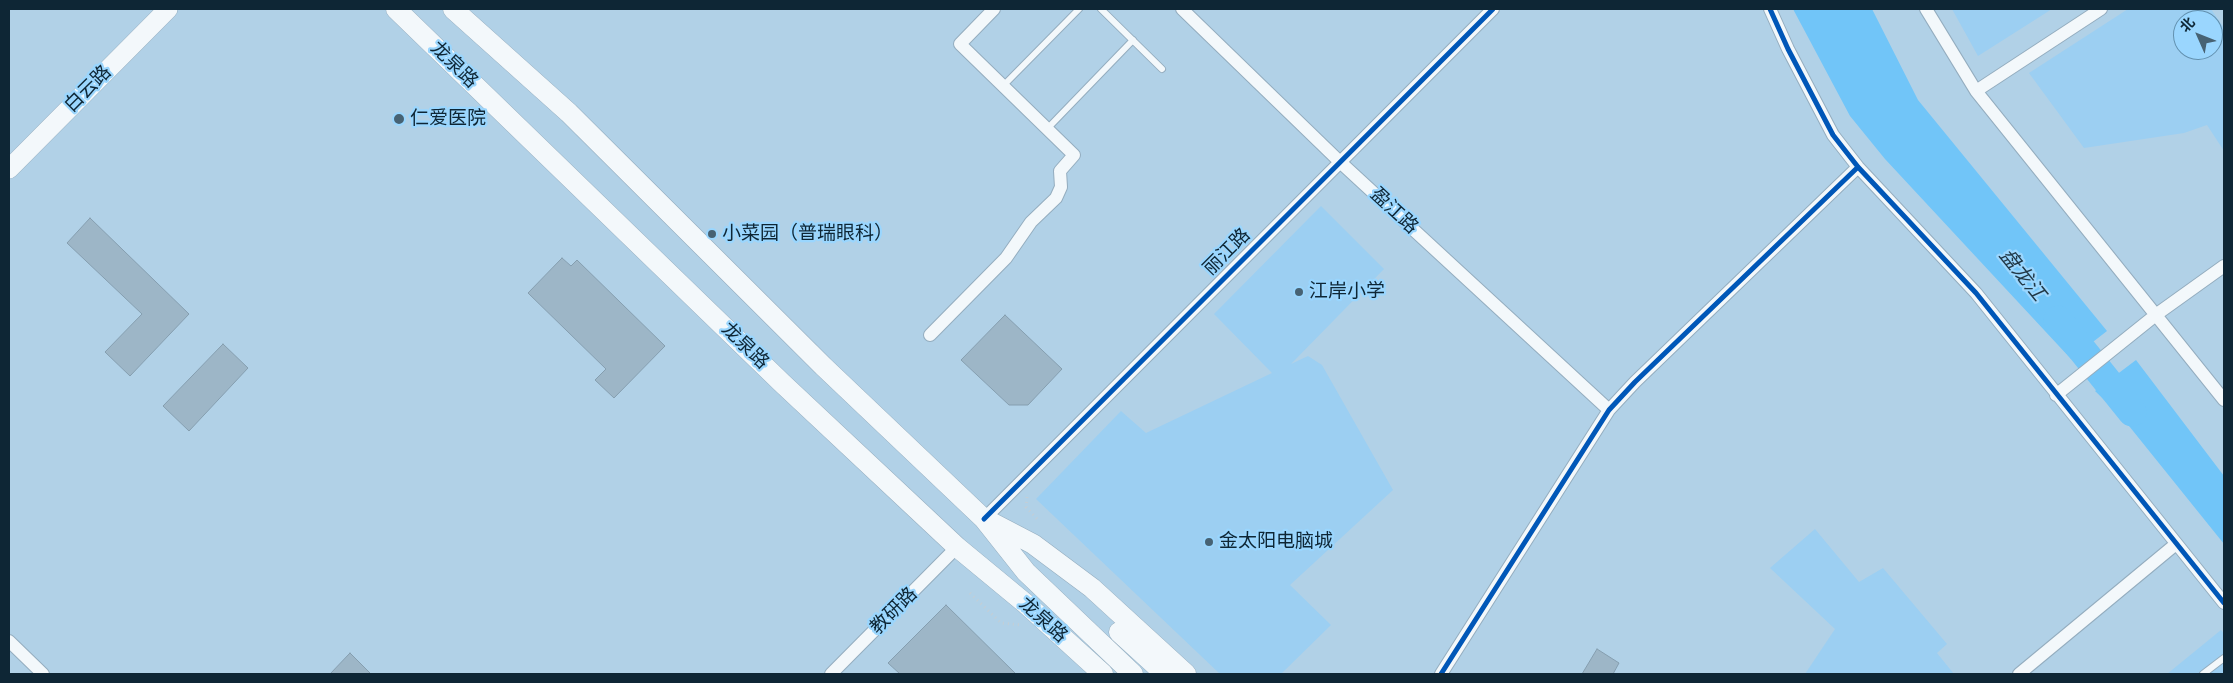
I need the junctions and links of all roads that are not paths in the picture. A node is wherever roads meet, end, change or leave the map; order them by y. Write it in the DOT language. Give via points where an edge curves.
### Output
graph roads {
  1 [pos="168,9"];
  2 [pos="396,9"];
  3 [pos="453,9"];
  4 [pos="994,9"];
  5 [pos="1079,9"];
  6 [pos="1101,9"];
  7 [pos="1182,9"];
  8 [pos="1493,9"];
  9 [pos="1770,9"];
  10 [pos="1926,9"];
  11 [pos="2101,9"];
  12 [pos="1133,40"];
  13 [pos="1162,69"];
  14 [pos="1003,86"];
  15 [pos="1976,91"];
  16 [pos="1047,129"];
  17 [pos="1339,161"];
  18 [pos="1858,167"];
  19 [pos="9,169"];
  20 [pos="2224,266"];
  21 [pos="2157,314"];
  22 [pos="930,335"];
  23 [pos="2056,395"];
  24 [pos="2224,400"];
  25 [pos="1609,410"];
  26 [pos="984,519"];
  27 [pos="2176,544"];
  28 [pos="957,547"];
  29 [pos="2224,603"];
  30 [pos="9,641"];
  31 [pos="2224,658"];
  32 [pos="1100,673"];
  33 [pos="43,674"];
  34 [pos="831,674"];
  35 [pos="1133,674"];
  36 [pos="1164,674"];
  37 [pos="1186,674"];
  38 [pos="1441,674"];
  39 [pos="2019,674"];
  40 [pos="2202,674"];
  1 -- 19 [label="main road, 白云路"];
  2 -- 28 [label="main road, 龙泉路" via="782,383"];
  3 -- 26 [label="main road, 龙泉路" via="569,113 823,366"];
  4 -- 14 [label="street" via="960,44"];
  5 -- 14 [label="lane"];
  6 -- 12 [label="lane"];
  7 -- 17 [label="street, 盈江路"];
  8 -- 17 [label="street, 丽江路"];
  9 -- 18 [label="street" via="1833,135"];
  10 -- 15 [label="street"];
  11 -- 15 [label="street"];
  12 -- 13 [label="lane"];
  12 -- 16 [label="lane"];
  14 -- 16 [label="street"];
  15 -- 21 [label="street"];
  16 -- 22 [label="street" via="1074,155 1060,171 1061,187 1056,198 1031,222 1006,258"];
  17 -- 25 [label="street, 盈江路"];
  17 -- 26 [label="street, 丽江路"];
  18 -- 23 [label="street" via="1976,293"];
  18 -- 25 [label="street"];
  20 -- 21 [label="street"];
  21 -- 23 [label="street"];
  21 -- 24 [label="street"];
  23 -- 27 [label="street"];
  25 -- 38 [label="street"];
  26 -- 35 [label="main road, 龙泉路" via="1026,572"];
  26 -- 36 [label="main road" via="1086,602"];
  26 -- 37 [label="main road" via="1033,544 1085,583"];
  27 -- 29 [label="street"];
  27 -- 39 [label="street"];
  28 -- 32 [label="main road, 龙泉路" via="1026,604"];
  28 -- 34 [label="street, 教研路"];
  30 -- 33 [label="street"];
  31 -- 40 [label="lane"];
}
